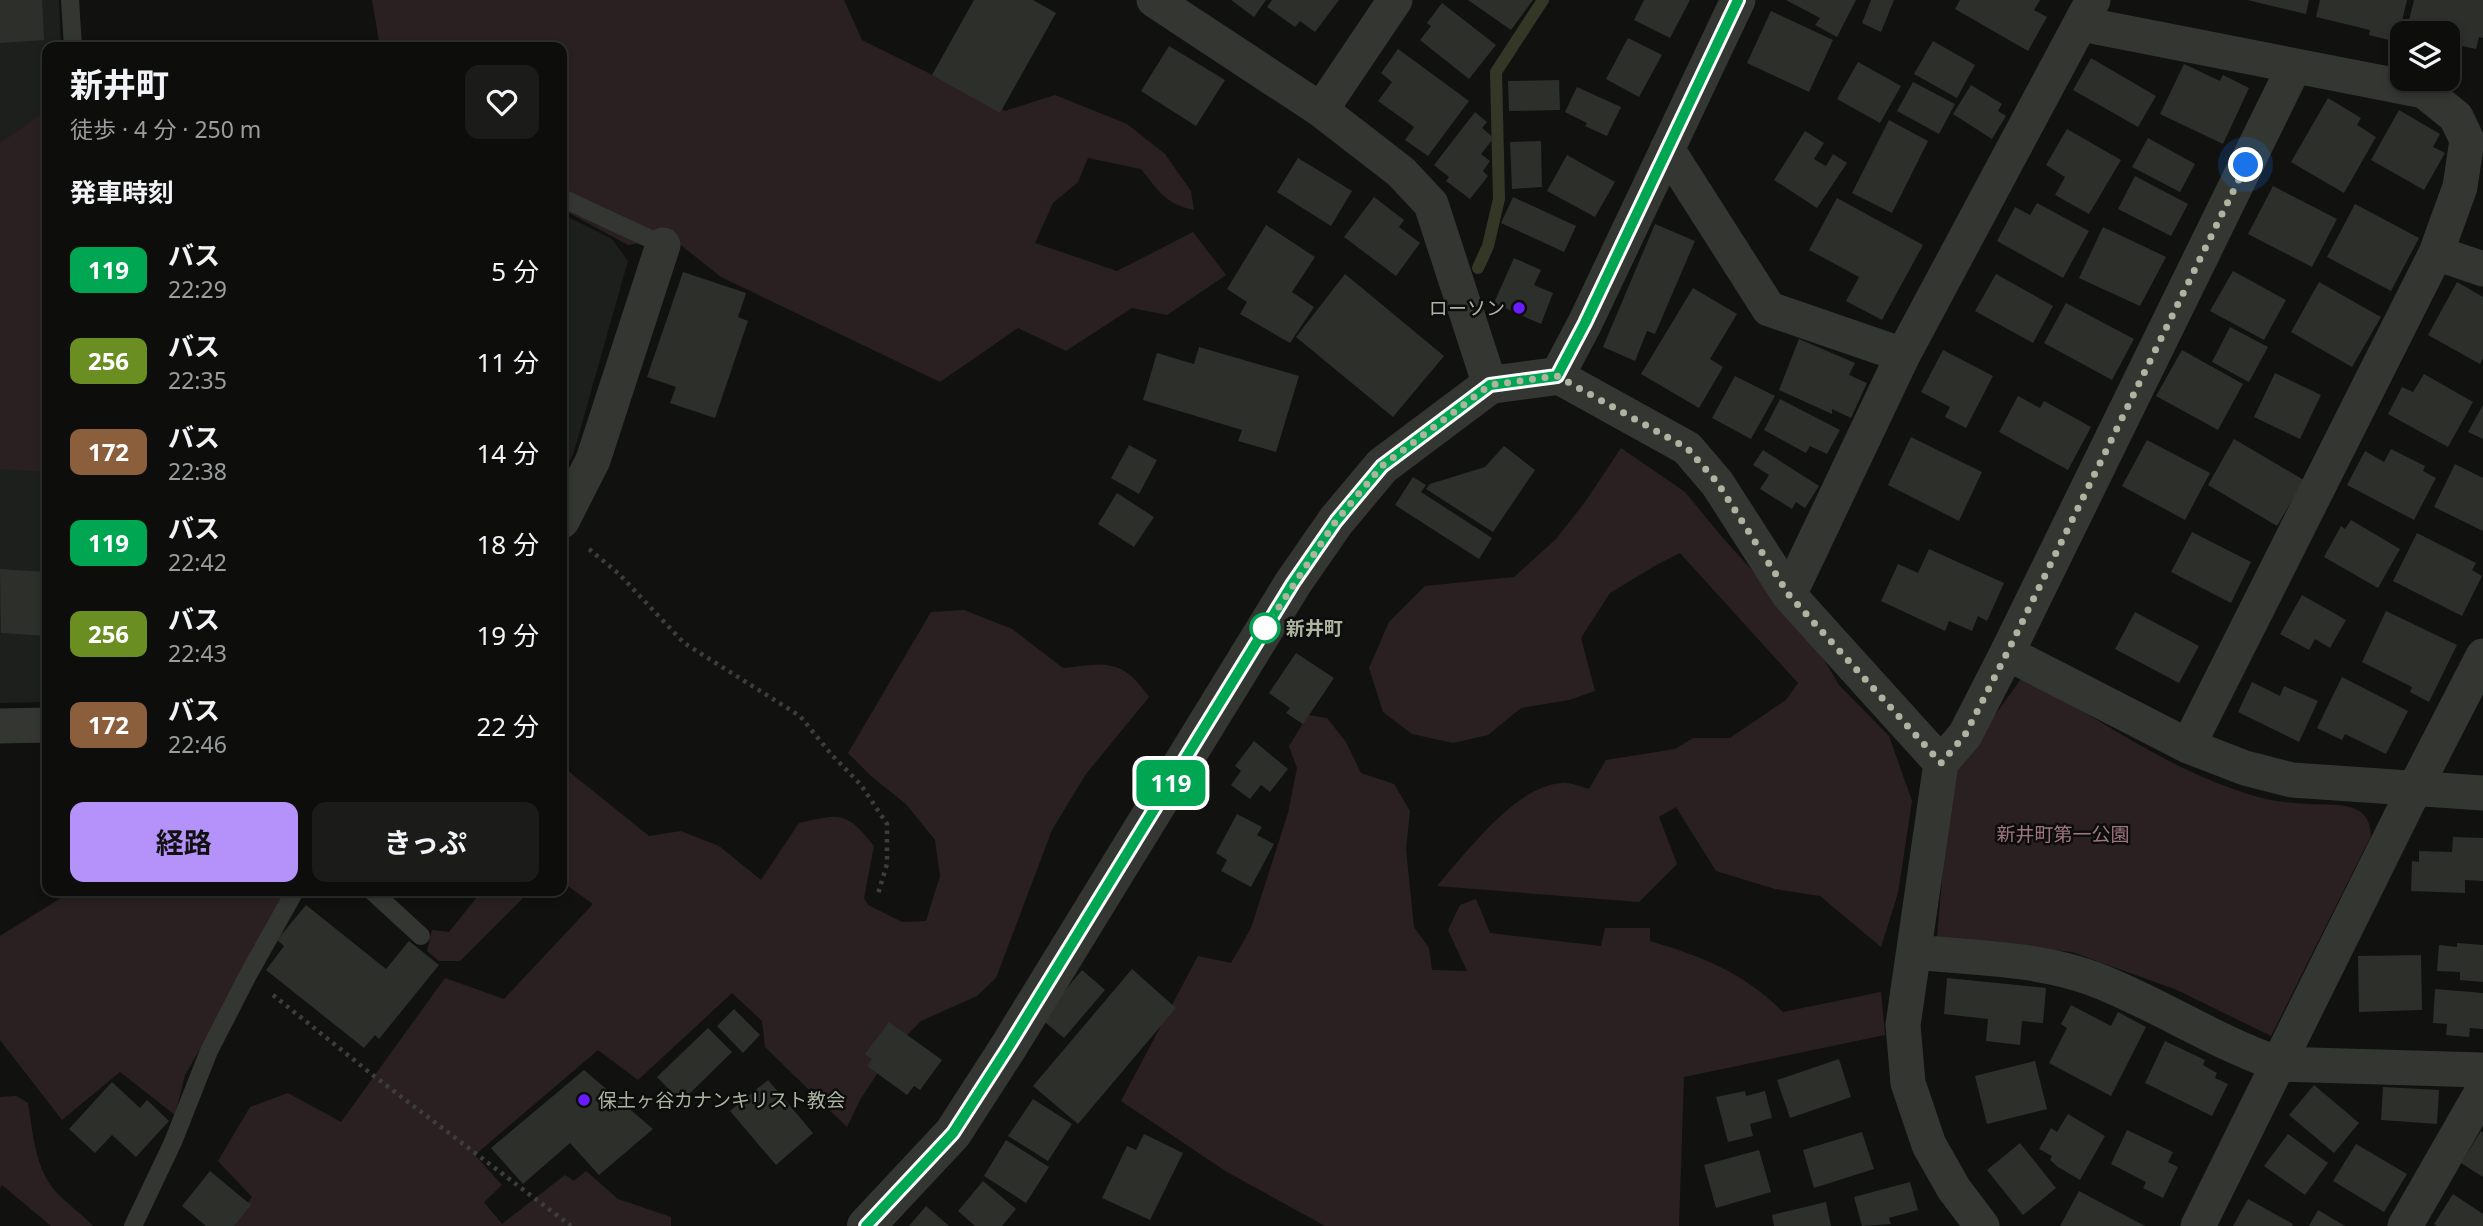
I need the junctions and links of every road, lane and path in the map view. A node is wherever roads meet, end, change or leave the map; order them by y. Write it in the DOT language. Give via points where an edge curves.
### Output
graph roads {
  1 [pos="70,0"];
  2 [pos="1395,0"];
  3 [pos="1738,0"];
  4 [pos="1160,2"];
  5 [pos="2088,12"];
  6 [pos="74,42"];
  7 [pos="2294,67"];
  8 [pos="1321,110"];
  9 [pos="1667,149"];
  10 [pos="567,200"];
  11 [pos="663,245"];
  12 [pos="2436,253"];
  13 [pos="2483,269"];
  14 [pos="1903,355"];
  15 [pos="1557,376"];
  16 [pos="1490,385"];
  17 [pos="571,532"];
  18 [pos="1789,595"];
  19 [pos="2007,653"];
  20 [pos="2483,656"];
  21 [pos="0,726"];
  22 [pos="42,726"];
  23 [pos="2188,746"];
  24 [pos="1941,763"];
  25 [pos="2415,788"];
  26 [pos="2483,793"];
  27 [pos="292,896"];
  28 [pos="377,896"];
  29 [pos="877,897"];
  30 [pos="421,936"];
  31 [pos="1914,952"];
  32 [pos="248,975"];
  33 [pos="2279,1064"];
  34 [pos="2483,1070"];
  35 [pos="2483,1090"];
  36 [pos="132,1226"];
  37 [pos="571,1226"];
  38 [pos="866,1226"];
  39 [pos="1982,1226"];
  40 [pos="2198,1226"];
  41 [pos="2405,1226"];
  1 -- 6 [label="lane"];
  2 -- 8 [label="street"];
  3 -- 9 [label="street"];
  4 -- 8 [label="street"];
  5 -- 7 [label="street"];
  5 -- 14 [label="street"];
  7 -- 12 [label="street" via="2424,91 2456,117 2467,141 2460,187"];
  7 -- 19 [label="street"];
  8 -- 16 [label="street" via="1401,172 1431,204"];
  9 -- 14 [label="street" via="1769,309"];
  9 -- 15 [label="street"];
  10 -- 11 [label="lane"];
  11 -- 17 [label="street"];
  12 -- 13 [label="street"];
  12 -- 23 [label="street"];
  14 -- 18 [label="street"];
  15 -- 16 [label="street"];
  15 -- 18 [label="street" via="1687,448 1717,482"];
  16 -- 38 [label="street" via="1382,466 1336,521 1293,583 953,1133"];
  17 -- 29 [label="path" via="619,574 684,643 800,716 861,785 887,824 887,864"];
  18 -- 24 [label="street"];
  19 -- 23 [label="street"];
  19 -- 24 [label="street" via="1965,735"];
  20 -- 25 [label="street"];
  21 -- 22 [label="street"];
  23 -- 25 [label="street" via="2292,780"];
  24 -- 31 [label="street"];
  25 -- 26 [label="street"];
  25 -- 33 [label="street"];
  27 -- 32 [label="lane"];
  28 -- 30 [label="lane"];
  31 -- 33 [label="street" via="2041,964 2093,979"];
  31 -- 39 [label="street" via="1903,1025 1908,1083 1929,1145"];
  32 -- 36 [label="lane" via="209,1051 173,1142"];
  32 -- 37 [label="path"];
  33 -- 34 [label="street"];
  33 -- 40 [label="street"];
  35 -- 41 [label="street"];
}
